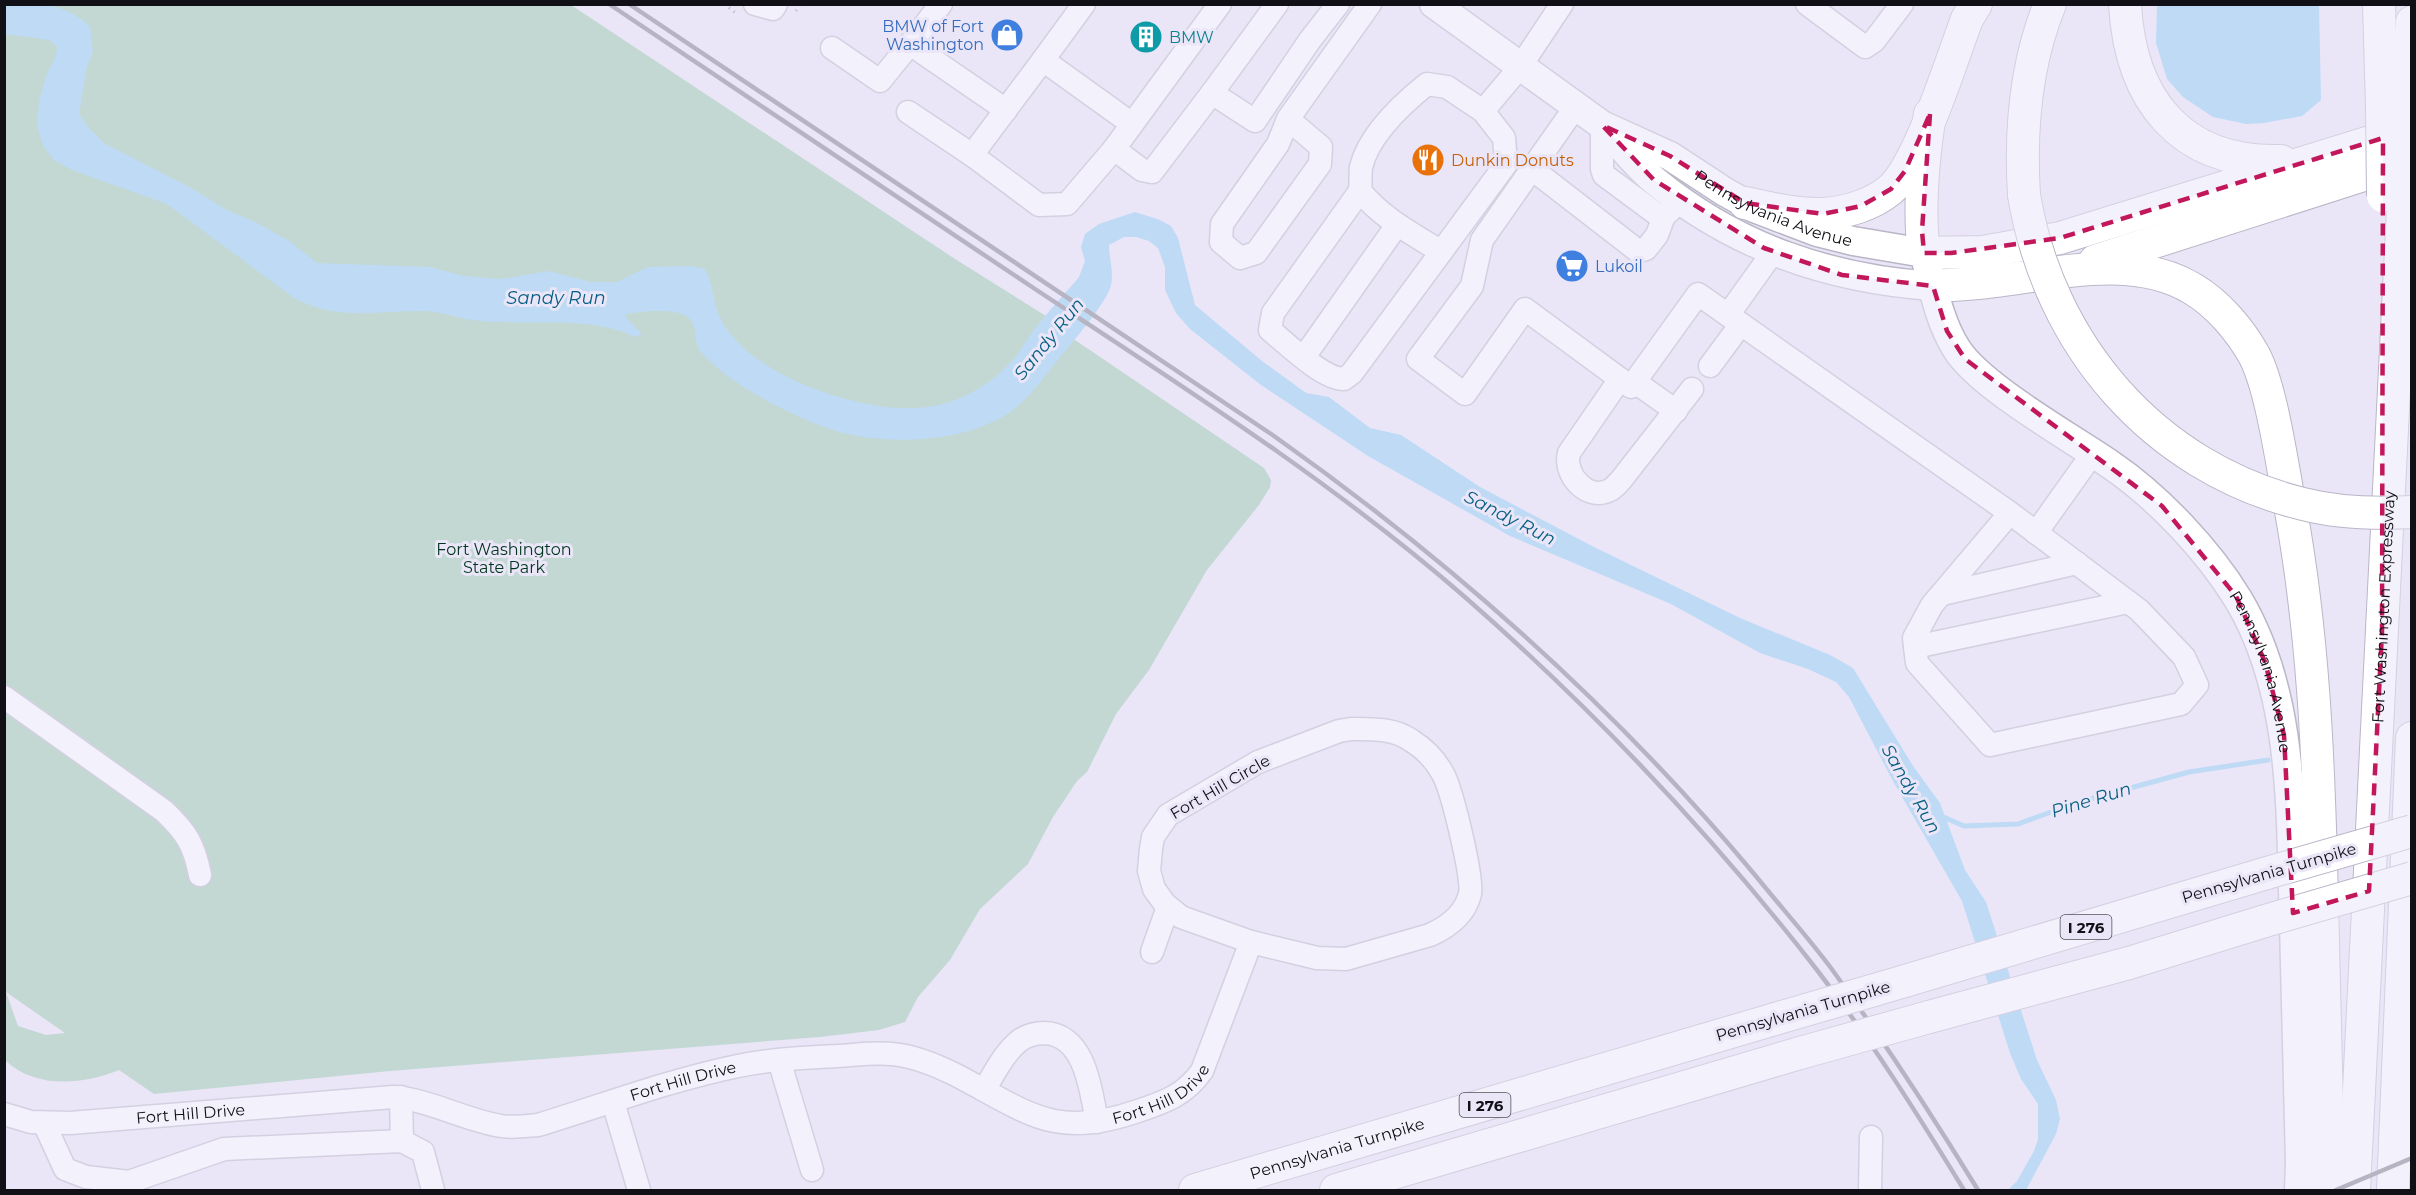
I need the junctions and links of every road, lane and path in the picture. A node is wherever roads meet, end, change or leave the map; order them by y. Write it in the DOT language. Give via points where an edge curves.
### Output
graph roads {
  1 [pos="755,4"];
  2 [pos="776,4"];
  3 [pos="941,4"];
  4 [pos="1084,4"];
  5 [pos="1220,4"];
  6 [pos="1277,4"];
  7 [pos="1338,4"];
  8 [pos="1370,4"];
  9 [pos="1434,4"];
  10 [pos="1807,4"];
  11 [pos="1902,4"];
  12 [pos="1976,4"];
  13 [pos="2050,4"];
  14 [pos="2125,4"];
  15 [pos="2379,4"];
  16 [pos="1559,6"];
  17 [pos="2412,22"];
  18 [pos="910,44"];
  19 [pos="832,48"];
  20 [pos="1043,60"];
  21 [pos="1520,67"];
  22 [pos="1212,93"];
  23 [pos="1576,106"];
  24 [pos="1006,110"];
  25 [pos="1483,111"];
  26 [pos="908,112"];
  27 [pos="2401,112"];
  28 [pos="1930,114"];
  29 [pos="1288,120"];
  30 [pos="1132,124"];
  31 [pos="1602,125"];
  32 [pos="1114,149"];
  33 [pos="972,155"];
  34 [pos="2306,160"];
  35 [pos="1532,169"];
  36 [pos="2400,182"];
  37 [pos="1360,190"];
  38 [pos="1745,203"];
  39 [pos="1672,208"];
  40 [pos="1396,225"];
  41 [pos="1440,251"];
  42 [pos="1773,252"];
  43 [pos="1924,252"];
  44 [pos="2053,272"];
  45 [pos="1934,286"];
  46 [pos="1735,320"];
  47 [pos="1304,357"];
  48 [pos="1710,366"];
  49 [pos="1628,381"];
  50 [pos="1692,389"];
  51 [pos="1676,411"];
  52 [pos="2093,453"];
  53 [pos="2412,512"];
  54 [pos="2010,513"];
  55 [pos="2036,533"];
  56 [pos="2077,563"];
  57 [pos="1942,594"];
  58 [pos="2128,602"];
  59 [pos="1915,647"];
  60 [pos="4,697"];
  61 [pos="2412,738"];
  62 [pos="2412,831"];
  63 [pos="200,875"];
  64 [pos="2412,878"];
  65 [pos="1168,907"];
  66 [pos="1251,942"];
  67 [pos="1152,952"];
  68 [pos="779,1060"];
  69 [pos="984,1090"];
  70 [pos="401,1097"];
  71 [pos="613,1102"];
  72 [pos="4,1114"];
  73 [pos="1097,1122"];
  74 [pos="44,1123"];
  75 [pos="1871,1137"];
  76 [pos="402,1141"];
  77 [pos="812,1170"];
  78 [pos="68,1181"];
  79 [pos="433,1191"];
  80 [pos="639,1191"];
  81 [pos="1195,1191"];
  82 [pos="1336,1191"];
  83 [pos="1870,1191"];
  84 [pos="2299,1191"];
  85 [pos="2329,1191"];
  86 [pos="2354,1191"];
  87 [pos="2393,1191"];
  1 -- 2 [label="street" via="773,9"];
  3 -- 18 [label="street"];
  4 -- 20 [label="street"];
  5 -- 30 [label="street"];
  6 -- 22 [label="street"];
  7 -- 22 [label="street" via="1255,121"];
  8 -- 29 [label="street"];
  9 -- 21 [label="main road, Pennsylvania Avenue"];
  10 -- 11 [label="street" via="1865,47"];
  12 -- 28 [label="highway"];
  13 -- 53 [label="highway, bridge" via="2025,100 2021,154 2024,195 2036,251 2070,332 2105,380 2154,426 2201,462 2276,496 2325,508"];
  14 -- 34 [label="highway" via="2130,51 2138,75 2167,121 2221,154 2264,162"];
  15 -- 27 [label="highway"];
  16 -- 21 [label="street"];
  17 -- 27 [label="highway, Fort Washington Expressway"];
  18 -- 19 [label="street" via="880,81"];
  18 -- 24 [label="street"];
  20 -- 24 [label="street"];
  20 -- 30 [label="street"];
  21 -- 23 [label="main road, Pennsylvania Avenue"];
  21 -- 25 [label="street"];
  22 -- 32 [label="street" via="1152,172 1142,170"];
  23 -- 31 [label="main road, Pennsylvania Avenue"];
  23 -- 35 [label="street"];
  24 -- 33 [label="street"];
  25 -- 37 [label="street" via="1447,87 1427,84 1407,99 1374,140 1362,167"];
  25 -- 41 [label="street" via="1504,138 1506,164"];
  26 -- 33 [label="street"];
  27 -- 34 [label="highway"];
  27 -- 36 [label="highway, Fort Washington Expressway, bridge"];
  28 -- 38 [label="highway" via="1905,171 1891,189 1871,201 1823,214"];
  28 -- 43 [label="highway"];
  29 -- 29 [label="street" via="1278,144 1222,224 1221,242 1240,258 1256,253 1320,164 1321,147"];
  30 -- 32 [label="street"];
  31 -- 38 [label="main road, Pennsylvania Avenue" via="1670,156"];
  31 -- 39 [label="main road, Pennsylvania Avenue" via="1654,180"];
  32 -- 33 [label="street" via="1067,204 1054,206 1039,206"];
  34 -- 43 [label="highway" via="2060,238 1983,252"];
  35 -- 39 [label="street" via="1638,251 1646,249"];
  35 -- 49 [label="street" via="1482,240 1472,286 1418,359 1465,393 1525,309"];
  36 -- 44 [label="highway"];
  36 -- 86 [label="highway, Fort Washington Expressway"];
  37 -- 40 [label="street" via="1371,205"];
  37 -- 47 [label="street" via="1273,313 1270,330"];
  38 -- 43 [label="main road, Pennsylvania Avenue" via="1817,232"];
  39 -- 42 [label="main road, Pennsylvania Avenue"];
  40 -- 41 [label="street"];
  40 -- 47 [label="street"];
  41 -- 47 [label="street" via="1344,380 1336,379"];
  42 -- 45 [label="main road, Pennsylvania Avenue" via="1842,274"];
  42 -- 46 [label="street"];
  43 -- 45 [label="main road, Pennsylvania Avenue"];
  44 -- 45 [label="highway"];
  44 -- 85 [label="highway" via="2133,270 2161,275 2192,288 2238,331 2264,381 2297,542 2313,679 2318,742"];
  45 -- 52 [label="main road, Pennsylvania Avenue" via="1947,331 1965,359 1996,387"];
  46 -- 48 [label="street"];
  46 -- 49 [label="street" via="1698,294"];
  46 -- 54 [label="street"];
  49 -- 51 [label="street"];
  49 -- 51 [label="street" via="1569,453 1568,472 1578,484 1594,492 1609,491"];
  50 -- 51 [label="street"];
  52 -- 55 [label="street"];
  52 -- 84 [label="main road, Pennsylvania Avenue" via="2162,506 2236,596 2272,684 2284,735 2290,813"];
  54 -- 55 [label="street"];
  54 -- 57 [label="street"];
  55 -- 56 [label="street"];
  56 -- 57 [label="street"];
  56 -- 58 [label="street"];
  57 -- 59 [label="street" via="1914,638"];
  58 -- 59 [label="street"];
  58 -- 59 [label="street" via="2184,657 2197,685 2181,704 1990,745 1917,663"];
  60 -- 63 [label="street" via="164,811 193,845"];
  61 -- 87 [label="highway"];
  62 -- 81 [label="highway, Pennsylvania Turnpike / I 276, bridge"];
  64 -- 82 [label="highway, I 276, bridge"];
  65 -- 66 [label="street, Fort Hill Circle" via="1181,917"];
  65 -- 66 [label="street, Fort Hill Circle" via="1154,889 1149,871 1153,837 1160,825 1168,815 1258,762 1339,731 1366,729 1397,733 1436,762 1445,777 1470,874 1470,895 1460,915 1430,935 1346,959 1317,957"];
  65 -- 67 [label="street"];
  66 -- 73 [label="street, Fort Hill Drive" via="1202,1071 1194,1082 1174,1099"];
  68 -- 69 [label="street, Fort Hill Drive" via="890,1053 939,1067"];
  68 -- 71 [label="street, Fort Hill Drive" via="707,1074"];
  68 -- 77 [label="street"];
  69 -- 73 [label="street, Fort Hill Drive" via="1042,1120 1075,1125"];
  69 -- 73 [label="street" via="1020,1040 1035,1034 1059,1036 1074,1048 1085,1068"];
  70 -- 71 [label="street, Fort Hill Drive" via="512,1127 538,1125"];
  70 -- 74 [label="street, Fort Hill Drive"];
  70 -- 76 [label="street"];
  71 -- 80 [label="street"];
  72 -- 74 [label="street, Fort Hill Drive"];
  74 -- 78 [label="street"];
  75 -- 83 [label="street"];
  76 -- 78 [label="street" via="224,1149 129,1182 86,1177"];
  76 -- 79 [label="street" via="423,1152"];
}
